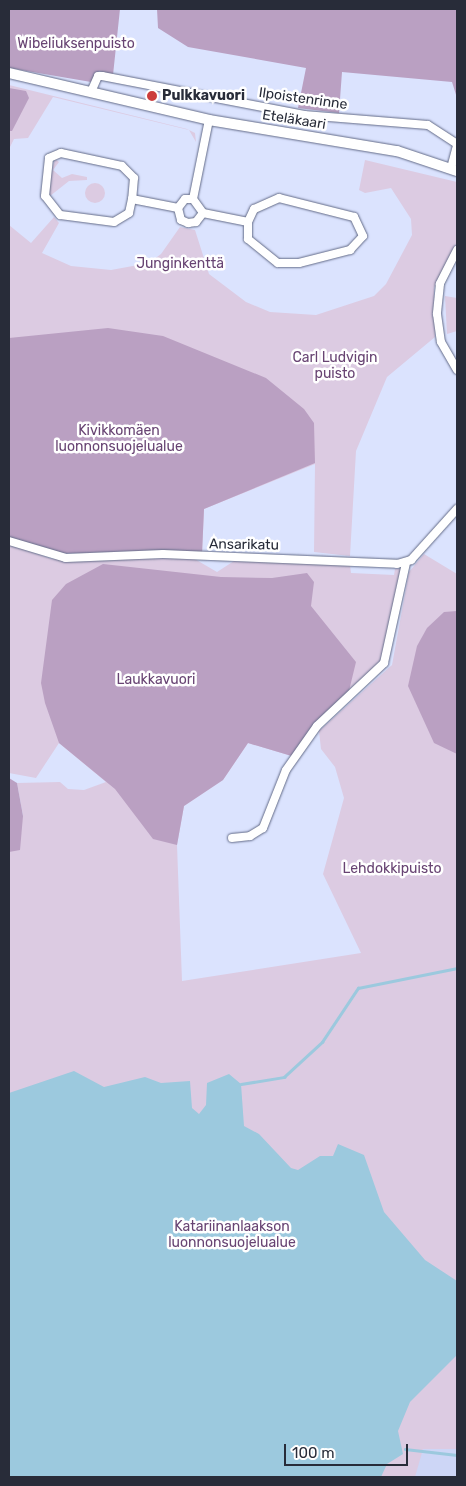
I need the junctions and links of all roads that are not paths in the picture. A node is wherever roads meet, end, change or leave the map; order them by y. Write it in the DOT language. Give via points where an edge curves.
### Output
graph roads {
  1 [pos="9,73"];
  2 [pos="92,92"];
  3 [pos="209,120"];
  4 [pos="457,145"];
  5 [pos="454,169"];
  6 [pos="132,199"];
  7 [pos="193,199"];
  8 [pos="178,208"];
  9 [pos="203,213"];
  10 [pos="248,222"];
  11 [pos="457,250"];
  12 [pos="457,370"];
  13 [pos="457,509"];
  14 [pos="9,541"];
  15 [pos="406,563"];
  16 [pos="232,838"];
  1 -- 2 [label="main road, Eteläkaari"];
  2 -- 3 [label="main road, Eteläkaari"];
  2 -- 4 [label="street, Ilpoistenrinne" via="98,76 102,76 304,115 428,125"];
  3 -- 5 [label="main road, Eteläkaari" via="397,151"];
  3 -- 7 [label="street"];
  4 -- 5 [label="street, Ilpoistenrinne"];
  6 -- 6 [label="street" via="129,213 114,222 60,216 45,196 49,158 61,153 122,166 134,178"];
  6 -- 8 [label="street"];
  7 -- 8 [label="street"];
  7 -- 9 [label="street"];
  8 -- 9 [label="street" via="179,216 188,224 196,222"];
  9 -- 10 [label="street"];
  10 -- 10 [label="street" via="254,209 279,198 354,217 363,236 350,250 284,264 250,242"];
  11 -- 12 [label="street" via="440,284 437,314 442,342"];
  13 -- 15 [label="street"];
  14 -- 15 [label="street, Ansarikatu" via="66,558 163,554"];
  15 -- 16 [label="street" via="384,663 317,726 286,770 263,828 250,836"];
}
